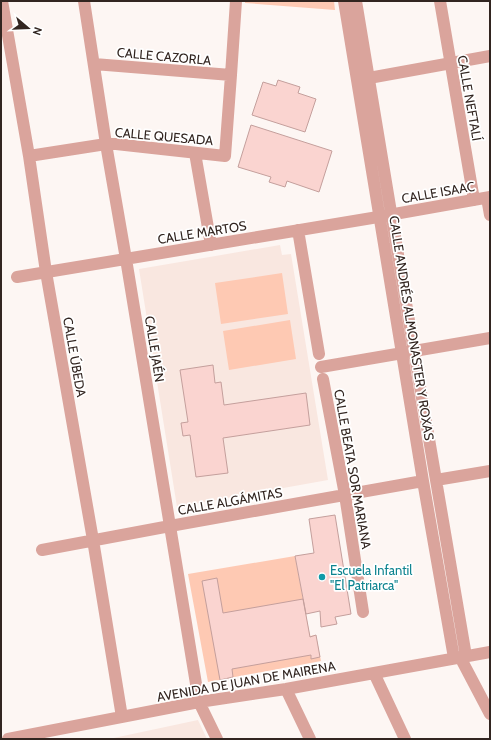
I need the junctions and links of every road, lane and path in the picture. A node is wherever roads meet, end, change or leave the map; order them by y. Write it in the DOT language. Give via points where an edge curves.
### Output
graph roads {
  1 [pos="2,1"];
  2 [pos="84,1"];
  3 [pos="232,1"];
  4 [pos="236,1"];
  5 [pos="344,1"];
  6 [pos="356,1"];
  7 [pos="440,1"];
  8 [pos="490,56"];
  9 [pos="450,63"];
  10 [pos="94,64"];
  11 [pos="231,75"];
  12 [pos="369,78"];
  13 [pos="106,144"];
  14 [pos="195,153"];
  15 [pos="29,156"];
  16 [pos="488,197"];
  17 [pos="474,200"];
  18 [pos="490,215"];
  19 [pos="386,216"];
  20 [pos="298,230"];
  21 [pos="211,245"];
  22 [pos="126,259"];
  23 [pos="46,272"];
  24 [pos="17,277"];
  25 [pos="490,338"];
  26 [pos="408,352"];
  27 [pos="319,354"];
  28 [pos="321,367"];
  29 [pos="323,380"];
  30 [pos="490,471"];
  31 [pos="436,480"];
  32 [pos="423,481"];
  33 [pos="345,494"];
  34 [pos="170,526"];
  35 [pos="93,540"];
  36 [pos="42,550"];
  37 [pos="363,612"];
  38 [pos="490,652"];
  39 [pos="460,657"];
  40 [pos="374,673"];
  41 [pos="286,689"];
  42 [pos="199,702"];
  43 [pos="490,714"];
  44 [pos="122,717"];
  45 [pos="8,739"];
  46 [pos="216,739"];
  47 [pos="310,739"];
  48 [pos="405,739"];
  1 -- 15 [label="street, CALLE ÚBEDA"];
  2 -- 10 [label="street, CALLE JAÉN"];
  3 -- 4 [label="street"];
  4 -- 11 [label="street"];
  5 -- 19 [label="street, CALLE ANDRÉS ALMONASTER Y ROXAS"];
  6 -- 12 [label="street, CALLE ANDRÉS ALMONASTER Y ROXAS"];
  7 -- 9 [label="street, CALLE NEFTALÍ"];
  8 -- 9 [label="street"];
  9 -- 12 [label="street"];
  9 -- 17 [label="street, CALLE NEFTALÍ"];
  10 -- 11 [label="street, CALLE CAZORLA"];
  10 -- 13 [label="street, CALLE JAÉN"];
  11 -- 14 [label="street, CALLE QUESADA" via="225,156"];
  12 -- 19 [label="street, CALLE ANDRÉS ALMONASTER Y ROXAS"];
  13 -- 14 [label="street, CALLE QUESADA"];
  13 -- 15 [label="street, CALLE QUESADA"];
  13 -- 22 [label="street, CALLE JAÉN"];
  14 -- 21 [label="street"];
  15 -- 23 [label="street, CALLE ÚBEDA"];
  16 -- 17 [label="street, CALLE ISAAC"];
  16 -- 18 [label="street"];
  17 -- 19 [label="street, CALLE ISAAC"];
  19 -- 20 [label="street, CALLE MARTOS"];
  19 -- 26 [label="street, CALLE ANDRÉS ALMONASTER Y ROXAS"];
  20 -- 21 [label="street, CALLE MARTOS"];
  20 -- 27 [label="street"];
  21 -- 22 [label="street, CALLE MARTOS"];
  22 -- 23 [label="street, CALLE MARTOS"];
  22 -- 34 [label="street, CALLE JAÉN"];
  23 -- 24 [label="street, CALLE MARTOS"];
  23 -- 35 [label="street, CALLE ÚBEDA"];
  25 -- 26 [label="street"];
  26 -- 28 [label="street"];
  26 -- 31 [label="street, CALLE ANDRÉS ALMONASTER Y ROXAS"];
  26 -- 32 [label="street, CALLE ANDRÉS ALMONASTER Y ROXAS"];
  29 -- 33 [label="street, CALLE BEATA SOR MARIANA"];
  30 -- 31 [label="street"];
  31 -- 39 [label="street, CALLE ANDRÉS ALMONASTER Y ROXAS"];
  32 -- 33 [label="street, CALLE ALGÁMITAS"];
  32 -- 39 [label="street, CALLE ANDRÉS ALMONASTER Y ROXAS"];
  33 -- 34 [label="street, CALLE ALGÁMITAS"];
  33 -- 37 [label="street, CALLE BEATA SOR MARIANA"];
  34 -- 35 [label="street, CALLE ALGÁMITAS"];
  34 -- 42 [label="street, CALLE JAÉN"];
  35 -- 36 [label="street, CALLE ALGÁMITAS"];
  35 -- 44 [label="street, CALLE ÚBEDA"];
  38 -- 39 [label="street, AVENIDA DE JUAN DE MAIRENA"];
  39 -- 40 [label="street, AVENIDA DE JUAN DE MAIRENA"];
  39 -- 43 [label="street"];
  40 -- 41 [label="street, AVENIDA DE JUAN DE MAIRENA"];
  40 -- 48 [label="street"];
  41 -- 42 [label="street, AVENIDA DE JUAN DE MAIRENA"];
  41 -- 47 [label="street"];
  42 -- 44 [label="street, AVENIDA DE JUAN DE MAIRENA"];
  42 -- 46 [label="street, CALLE JAÉN"];
  44 -- 45 [label="street, AVENIDA DE JUAN DE MAIRENA"];
}
